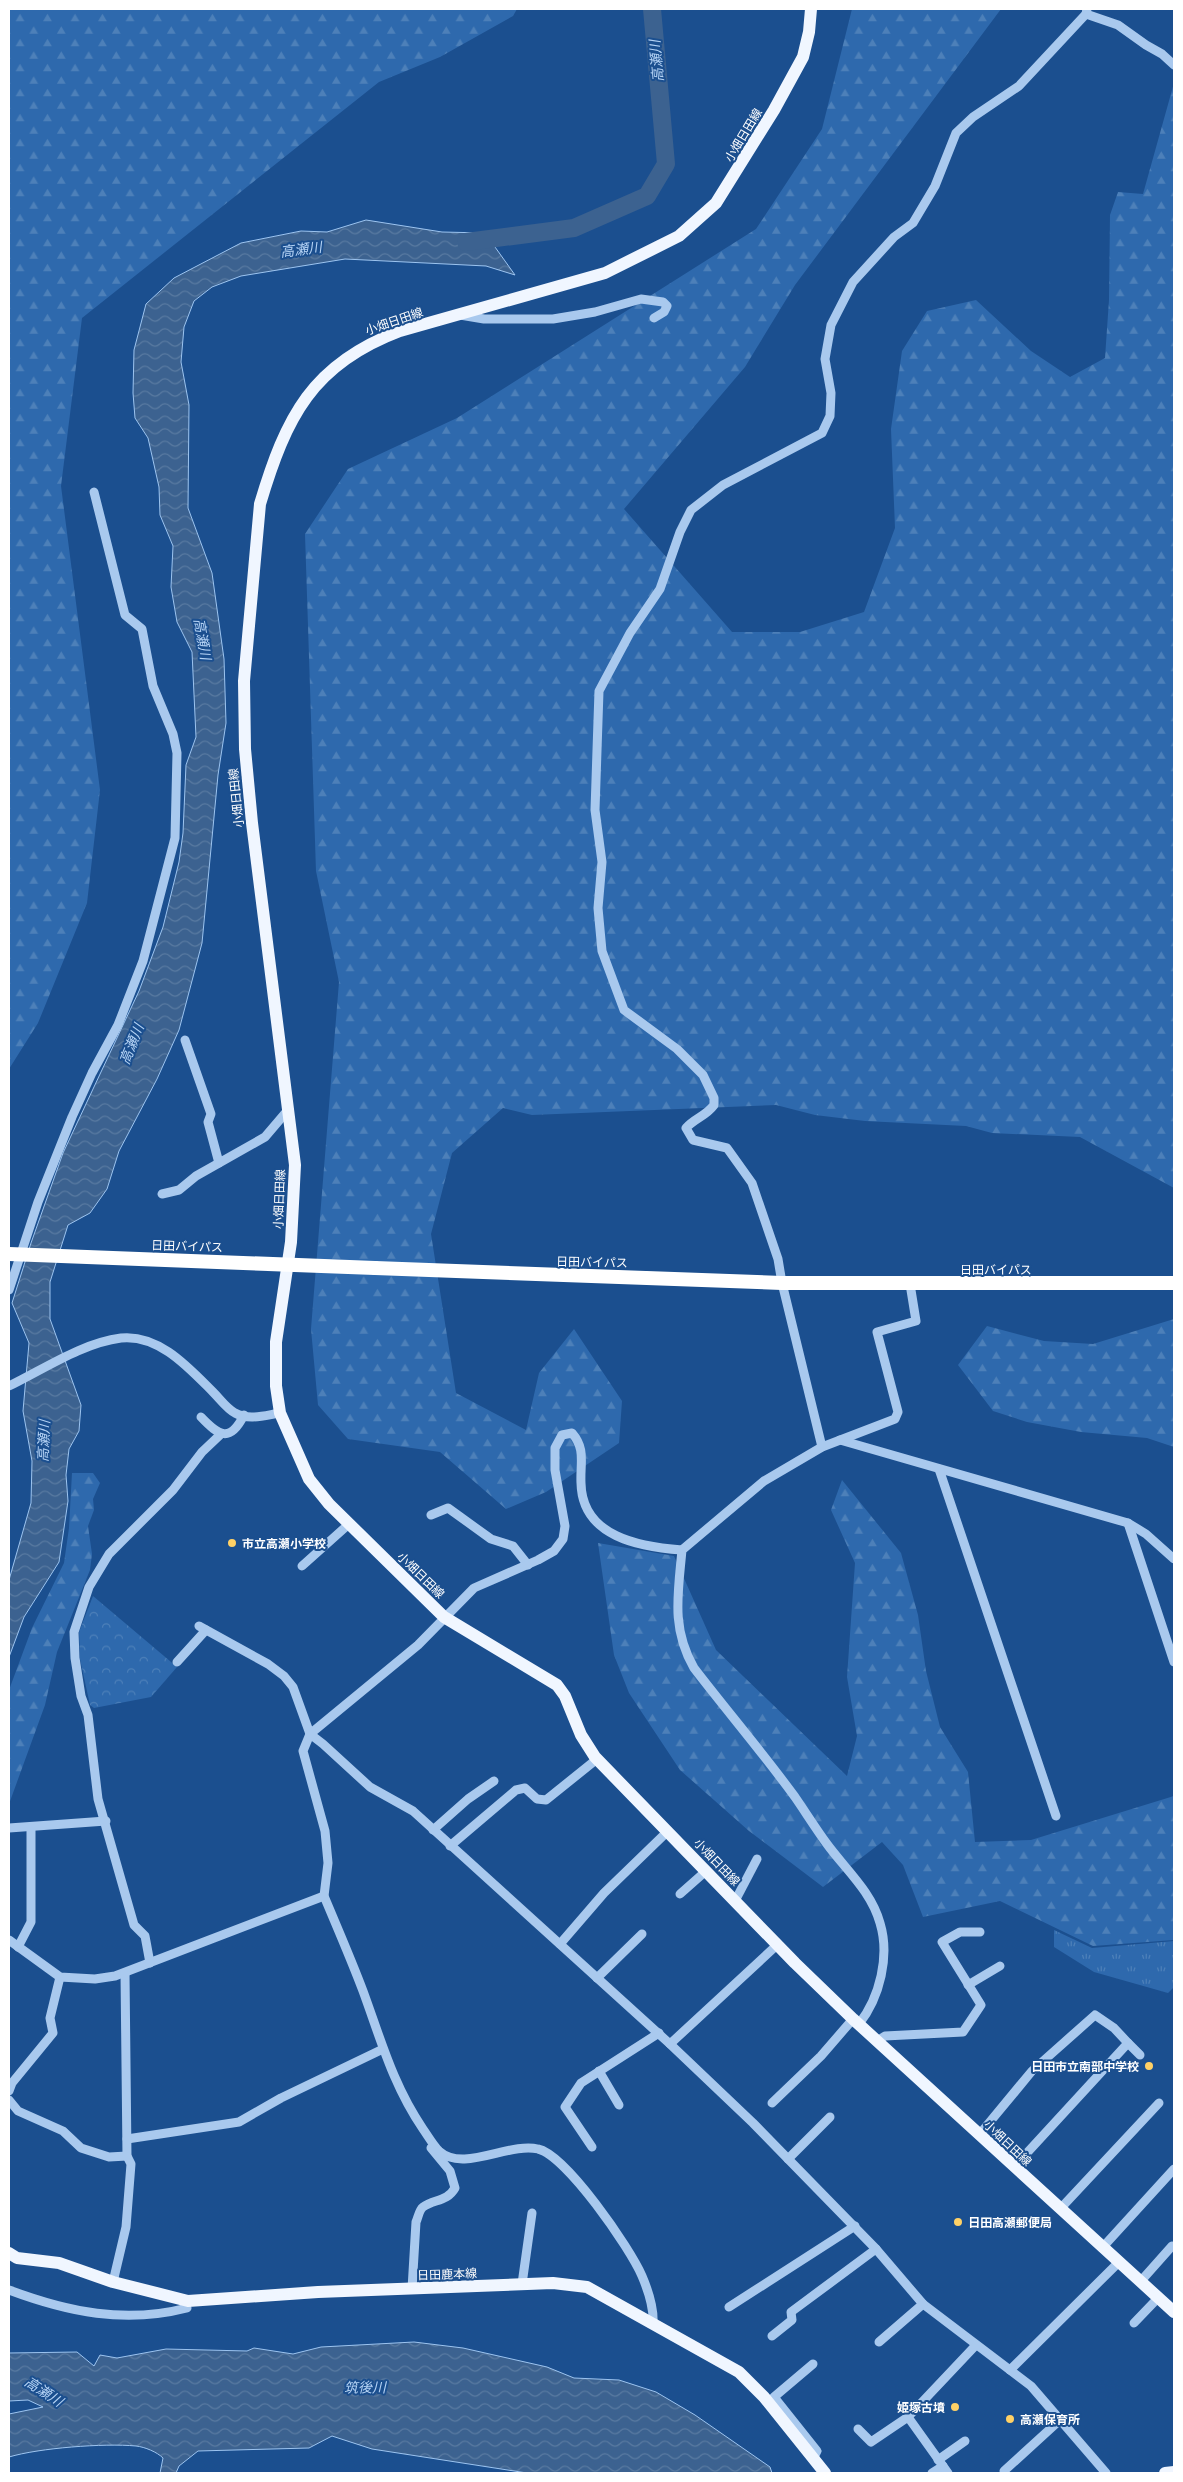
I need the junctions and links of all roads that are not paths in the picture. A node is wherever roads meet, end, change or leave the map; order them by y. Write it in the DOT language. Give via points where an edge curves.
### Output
graph roads {
  1 [pos="811,9"];
  2 [pos="1086,11"];
  3 [pos="1174,65"];
  4 [pos="458,315"];
  5 [pos="654,318"];
  6 [pos="94,492"];
  7 [pos="185,1040"];
  8 [pos="288,1110"];
  9 [pos="219,1163"];
  10 [pos="162,1194"];
  11 [pos="9,1254"];
  12 [pos="782,1283"];
  13 [pos="1174,1283"];
  14 [pos="910,1284"];
  15 [pos="9,1290"];
  16 [pos="9,1386"];
  17 [pos="280,1413"];
  18 [pos="244,1415"];
  19 [pos="201,1417"];
  20 [pos="221,1434"];
  21 [pos="840,1440"];
  22 [pos="822,1447"];
  23 [pos="939,1469"];
  24 [pos="431,1515"];
  25 [pos="1128,1523"];
  26 [pos="350,1524"];
  27 [pos="682,1550"];
  28 [pos="1174,1559"];
  29 [pos="528,1565"];
  30 [pos="302,1566"];
  31 [pos="444,1617"];
  32 [pos="177,1662"];
  33 [pos="1174,1662"];
  34 [pos="310,1734"];
  35 [pos="597,1759"];
  36 [pos="494,1781"];
  37 [pos="1056,1816"];
  38 [pos="106,1821"];
  39 [pos="9,1828"];
  40 [pos="31,1828"];
  41 [pos="433,1830"];
  42 [pos="668,1831"];
  43 [pos="450,1846"];
  44 [pos="757,1859"];
  45 [pos="706,1871"];
  46 [pos="680,1894"];
  47 [pos="324,1896"];
  48 [pos="735,1901"];
  49 [pos="980,1932"];
  50 [pos="642,1934"];
  51 [pos="9,1940"];
  52 [pos="560,1944"];
  53 [pos="777,1945"];
  54 [pos="18,1947"];
  55 [pos="150,1963"];
  56 [pos="1000,1966"];
  57 [pos="125,1973"];
  58 [pos="60,1977"];
  59 [pos="597,1978"];
  60 [pos="968,1985"];
  61 [pos="856,2021"];
  62 [pos="659,2033"];
  63 [pos="877,2041"];
  64 [pos="1128,2043"];
  65 [pos="670,2044"];
  66 [pos="383,2049"];
  67 [pos="1140,2055"];
  68 [pos="600,2070"];
  69 [pos="9,2091"];
  70 [pos="9,2100"];
  71 [pos="772,2103"];
  72 [pos="1159,2103"];
  73 [pos="619,2105"];
  74 [pos="414,2115"];
  75 [pos="830,2117"];
  76 [pos="979,2135"];
  77 [pos="127,2139"];
  78 [pos="592,2147"];
  79 [pos="127,2156"];
  80 [pos="788,2159"];
  81 [pos="1014,2167"];
  82 [pos="1174,2169"];
  83 [pos="1060,2209"];
  84 [pos="532,2213"];
  85 [pos="855,2226"];
  86 [pos="1172,2246"];
  87 [pos="1102,2248"];
  88 [pos="876,2249"];
  89 [pos="9,2253"];
  90 [pos="1118,2263"];
  91 [pos="113,2282"];
  92 [pos="1140,2282"];
  93 [pos="522,2284"];
  94 [pos="412,2289"];
  95 [pos="9,2290"];
  96 [pos="1158,2298"];
  97 [pos="923,2304"];
  98 [pos="728,2307"];
  99 [pos="187,2308"];
  100 [pos="1174,2312"];
  101 [pos="654,2324"];
  102 [pos="1134,2324"];
  103 [pos="772,2336"];
  104 [pos="879,2342"];
  105 [pos="976,2345"];
  106 [pos="813,2364"];
  107 [pos="1010,2370"];
  108 [pos="908,2417"];
  109 [pos="1060,2420"];
  110 [pos="858,2429"];
  111 [pos="965,2441"];
  112 [pos="813,2458"];
  113 [pos="943,2466"];
  114 [pos="1004,2471"];
  115 [pos="1174,2472"];
  116 [pos="825,2473"];
  117 [pos="932,2473"];
  118 [pos="1106,2473"];
  119 [pos="1164,2473"];
  1 -- 4 [label="main road, 小畑日田線" via="803,57 774,110 716,202 679,236 605,273"];
  2 -- 3 [label="street" via="1118,25"];
  2 -- 12 [label="street" via="1019,86 973,117 956,134 935,186 913,223 894,237 854,282 831,325 825,359 832,393 830,416 822,433 723,485 692,510 680,532 660,589 630,633 598,691 595,810 602,862 598,908 602,951 624,1010 677,1049 703,1075 714,1105 707,1114 695,1118 686,1128 692,1140 727,1148 743,1167 752,1183 778,1259"];
  4 -- 5 [label="street" via="484,319 544,319 595,312 641,299 663,302 667,306"];
  4 -- 8 [label="main road, 小畑日田線" via="370,342 326,373 291,423 260,504 244,681 245,749"];
  6 -- 15 [label="street" via="125,616 142,629 153,686 173,734 177,753 175,838 143,961 118,1025 72,1117 38,1202"];
  7 -- 9 [label="street" via="211,1114 208,1122"];
  8 -- 9 [label="street" via="265,1137"];
  8 -- 17 [label="main road, 小畑日田線" via="295,1165 291,1242 276,1342"];
  9 -- 10 [label="street" via="179,1190"];
  11 -- 12 [label="highway, 日田バイパス, bridge"];
  12 -- 14 [label="highway, 日田バイパス"];
  12 -- 22 [label="street"];
  13 -- 14 [label="highway, 日田バイパス"];
  14 -- 21 [label="street" via="916,1321 877,1332 898,1412 895,1419"];
  16 -- 18 [label="street" via="102,1342 123,1338 142,1340 166,1350 186,1364 236,1414"];
  17 -- 18 [label="street" via="254,1417"];
  17 -- 26 [label="main road, 小畑日田線" via="309,1479"];
  18 -- 20 [label="street" via="237,1429"];
  19 -- 20 [label="street"];
  20 -- 38 [label="street" via="202,1452 174,1490 109,1554 89,1587 74,1632 98,1800"];
  21 -- 22 [label="street"];
  21 -- 23 [label="street"];
  22 -- 27 [label="street" via="764,1481"];
  23 -- 25 [label="street"];
  23 -- 37 [label="street"];
  24 -- 29 [label="street" via="448,1508 491,1539 513,1546"];
  25 -- 28 [label="street"];
  25 -- 33 [label="street"];
  26 -- 30 [label="street"];
  26 -- 31 [label="main road, 小畑日田線"];
  27 -- 29 [label="street" via="628,1542 608,1533 591,1516 581,1485 583,1453 572,1433 562,1435 555,1448 555,1470 565,1526 562,1539 554,1551"];
  27 -- 61 [label="street" via="677,1603 684,1650 694,1668 870,1897 880,1923 884,1947 875,1996"];
  29 -- 31 [label="street" via="474,1588"];
  31 -- 34 [label="street" via="418,1645"];
  31 -- 35 [label="main road, 小畑日田線" via="557,1685"];
  32 -- 34 [label="street" via="203,1628 284,1676 296,1694"];
  34 -- 41 [label="street" via="370,1787 413,1811"];
  34 -- 47 [label="street" via="303,1751 325,1831 328,1863"];
  35 -- 42 [label="main road, 小畑日田線"];
  35 -- 43 [label="street" via="546,1800 537,1800 525,1788 516,1790"];
  36 -- 41 [label="street"];
  38 -- 40 [label="street"];
  38 -- 55 [label="street" via="134,1925 145,1936"];
  39 -- 40 [label="street"];
  40 -- 54 [label="street" via="31,1922"];
  41 -- 43 [label="street"];
  42 -- 45 [label="main road, 小畑日田線"];
  42 -- 52 [label="street" via="604,1893"];
  43 -- 52 [label="street"];
  44 -- 48 [label="street"];
  45 -- 46 [label="street"];
  45 -- 48 [label="main road, 小畑日田線"];
  47 -- 55 [label="street"];
  47 -- 66 [label="street"];
  48 -- 53 [label="main road, 小畑日田線"];
  49 -- 60 [label="street" via="960,1932 942,1942"];
  50 -- 59 [label="street"];
  51 -- 54 [label="street"];
  52 -- 59 [label="street"];
  53 -- 61 [label="main road, 小畑日田線"];
  53 -- 65 [label="street"];
  54 -- 58 [label="street"];
  55 -- 57 [label="street"];
  56 -- 60 [label="street"];
  57 -- 58 [label="street" via="95,1979"];
  57 -- 77 [label="street"];
  58 -- 69 [label="street" via="50,2018 53,2033"];
  59 -- 62 [label="street"];
  60 -- 63 [label="street" via="981,2005 963,2032 885,2036"];
  61 -- 63 [label="main road, 小畑日田線"];
  61 -- 71 [label="street"];
  62 -- 65 [label="street"];
  62 -- 68 [label="street"];
  63 -- 76 [label="main road, 小畑日田線"];
  64 -- 67 [label="street"];
  64 -- 76 [label="street" via="1095,2015 1032,2071"];
  64 -- 81 [label="street"];
  65 -- 80 [label="street"];
  66 -- 74 [label="street" via="406,2104"];
  66 -- 77 [label="street" via="239,2122"];
  68 -- 73 [label="street"];
  68 -- 78 [label="street" via="581,2084 565,2107"];
  70 -- 79 [label="street" via="18,2111 63,2131 81,2148 109,2157"];
  72 -- 83 [label="street"];
  74 -- 94 [label="street" via="434,2154 450,2171 455,2188 446,2198 422,2208 420,2212 416,2222"];
  74 -- 101 [label="street" via="438,2150 450,2158 519,2149 538,2149 555,2158 609,2223 642,2276"];
  75 -- 80 [label="street"];
  76 -- 81 [label="main road, 小畑日田線"];
  77 -- 79 [label="street"];
  79 -- 91 [label="street" via="131,2164 126,2226"];
  80 -- 85 [label="street"];
  81 -- 83 [label="main road, 小畑日田線"];
  82 -- 87 [label="street"];
  83 -- 87 [label="main road, 小畑日田線"];
  84 -- 93 [label="street"];
  85 -- 88 [label="street"];
  85 -- 98 [label="street"];
  86 -- 92 [label="street"];
  87 -- 90 [label="main road, 小畑日田線"];
  88 -- 97 [label="street"];
  88 -- 103 [label="street" via="791,2312 792,2320"];
  89 -- 91 [label="main road, 日田鹿本線" via="17,2258 59,2263"];
  90 -- 92 [label="main road, 小畑日田線"];
  90 -- 107 [label="street"];
  91 -- 94 [label="main road, 日田鹿本線" via="188,2301"];
  92 -- 96 [label="main road, 小畑日田線"];
  93 -- 94 [label="main road, 日田鹿本線"];
  93 -- 101 [label="main road, 日田鹿本線" via="587,2287"];
  95 -- 99 [label="street" via="40,2301 114,2315 144,2316"];
  96 -- 100 [label="main road, 小畑日田線"];
  96 -- 102 [label="street"];
  97 -- 104 [label="street"];
  97 -- 105 [label="street"];
  101 -- 112 [label="main road, 日田鹿本線" via="739,2372 764,2397"];
  105 -- 107 [label="street"];
  105 -- 108 [label="street"];
  106 -- 112 [label="street" via="774,2397 817,2451"];
  107 -- 109 [label="street" via="1031,2386"];
  108 -- 110 [label="street" via="871,2442"];
  108 -- 113 [label="street"];
  109 -- 114 [label="street"];
  109 -- 118 [label="street"];
  111 -- 113 [label="street"];
  112 -- 116 [label="main road, 日田鹿本線"];
  113 -- 117 [label="street"];
  115 -- 119 [label="main road"];
}
